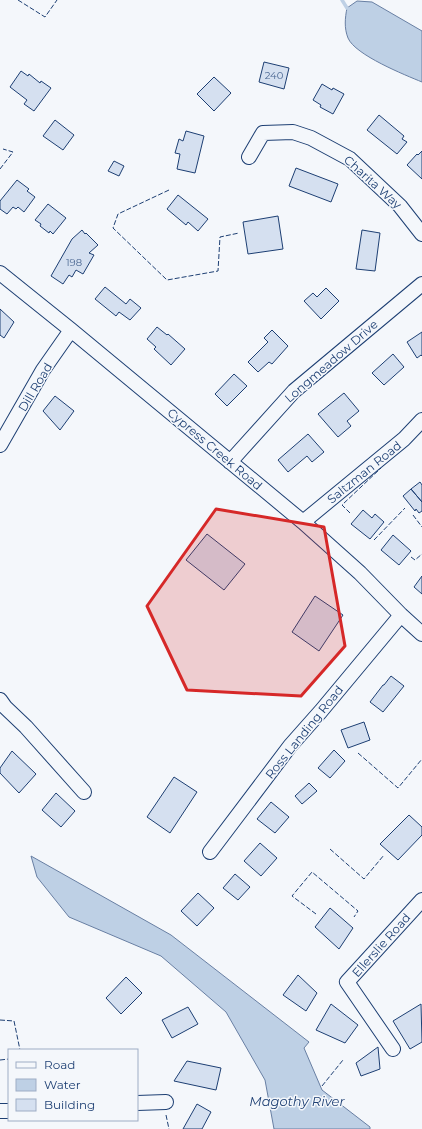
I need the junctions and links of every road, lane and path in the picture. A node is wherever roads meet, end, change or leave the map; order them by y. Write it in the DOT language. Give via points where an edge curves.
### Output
graph roads {
  1 [pos="249,157"];
  2 [pos="422,234"];
  3 [pos="0,273"];
  4 [pos="422,284"];
  5 [pos="71,330"];
  6 [pos="422,420"];
  7 [pos="0,445"];
  8 [pos="230,462"];
  9 [pos="303,522"];
  10 [pos="401,615"];
  11 [pos="422,634"];
  12 [pos="0,700"];
  13 [pos="84,792"];
  14 [pos="210,852"];
  15 [pos="422,900"];
  16 [pos="393,1049"];
  17 [pos="166,1102"];
  18 [pos="138,1103"];
  1 -- 2 [label="street, Charita Way" via="263,133 293,132 311,138 350,159 400,206"];
  3 -- 5 [label="street, Cypress Creek Road"];
  4 -- 8 [label="street, Longmeadow Drive" via="294,391"];
  5 -- 7 [label="street, Dill Road" via="43,370"];
  5 -- 8 [label="street, Cypress Creek Road"];
  6 -- 9 [label="street, Saltzman Road" via="404,439"];
  8 -- 9 [label="street, Cypress Creek Road"];
  9 -- 10 [label="street, Cypress Creek Road" via="360,573"];
  10 -- 11 [label="street, Cypress Creek Road"];
  10 -- 14 [label="street, Ross Landing Road" via="290,746"];
  12 -- 13 [label="street"];
  15 -- 16 [label="street, Ellerslie Road" via="347,982"];
  17 -- 18 [label="street"];
}
